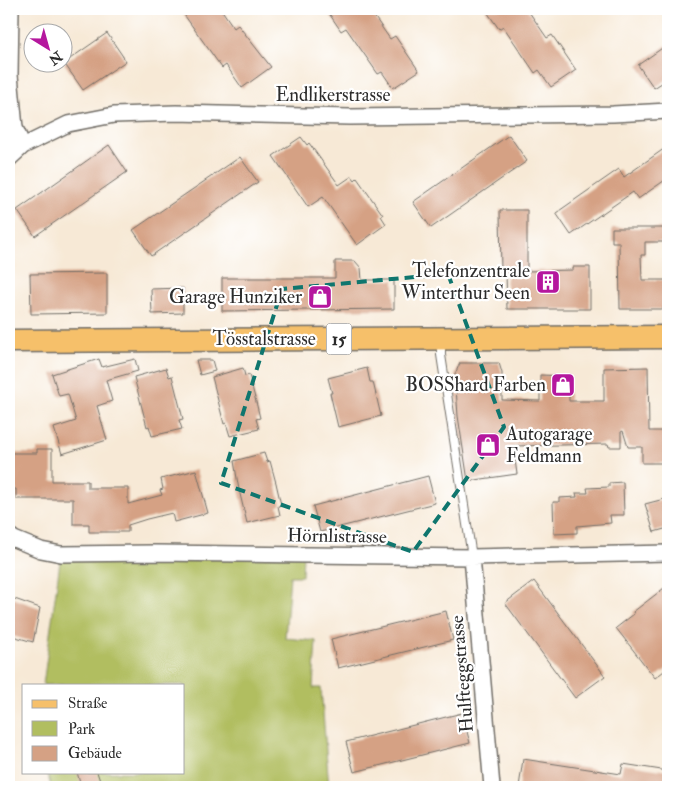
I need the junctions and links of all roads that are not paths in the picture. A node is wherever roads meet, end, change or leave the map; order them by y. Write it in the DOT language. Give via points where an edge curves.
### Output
graph roads {
  1 [pos="11,9"];
  2 [pos="668,111"];
  3 [pos="24,146"];
  4 [pos="9,159"];
  5 [pos="668,337"];
  6 [pos="441,339"];
  7 [pos="9,341"];
  8 [pos="9,535"];
  9 [pos="668,553"];
  10 [pos="472,557"];
  11 [pos="492,787"];
  1 -- 3 [label="street" via="11,84 15,128"];
  2 -- 3 [label="street, Endlikerstrasse" via="350,117 132,114 68,124"];
  3 -- 4 [label="street, Endlikerstrasse"];
  5 -- 6 [label="main road, Tösstalstrasse / 15"];
  6 -- 7 [label="main road, Tösstalstrasse / 15"];
  6 -- 10 [label="lane"];
  8 -- 10 [label="street, Hörnlistrasse" via="41,550 61,554"];
  9 -- 10 [label="street, Hörnlistrasse"];
  10 -- 11 [label="street, Hulfteggstrasse"];
}
